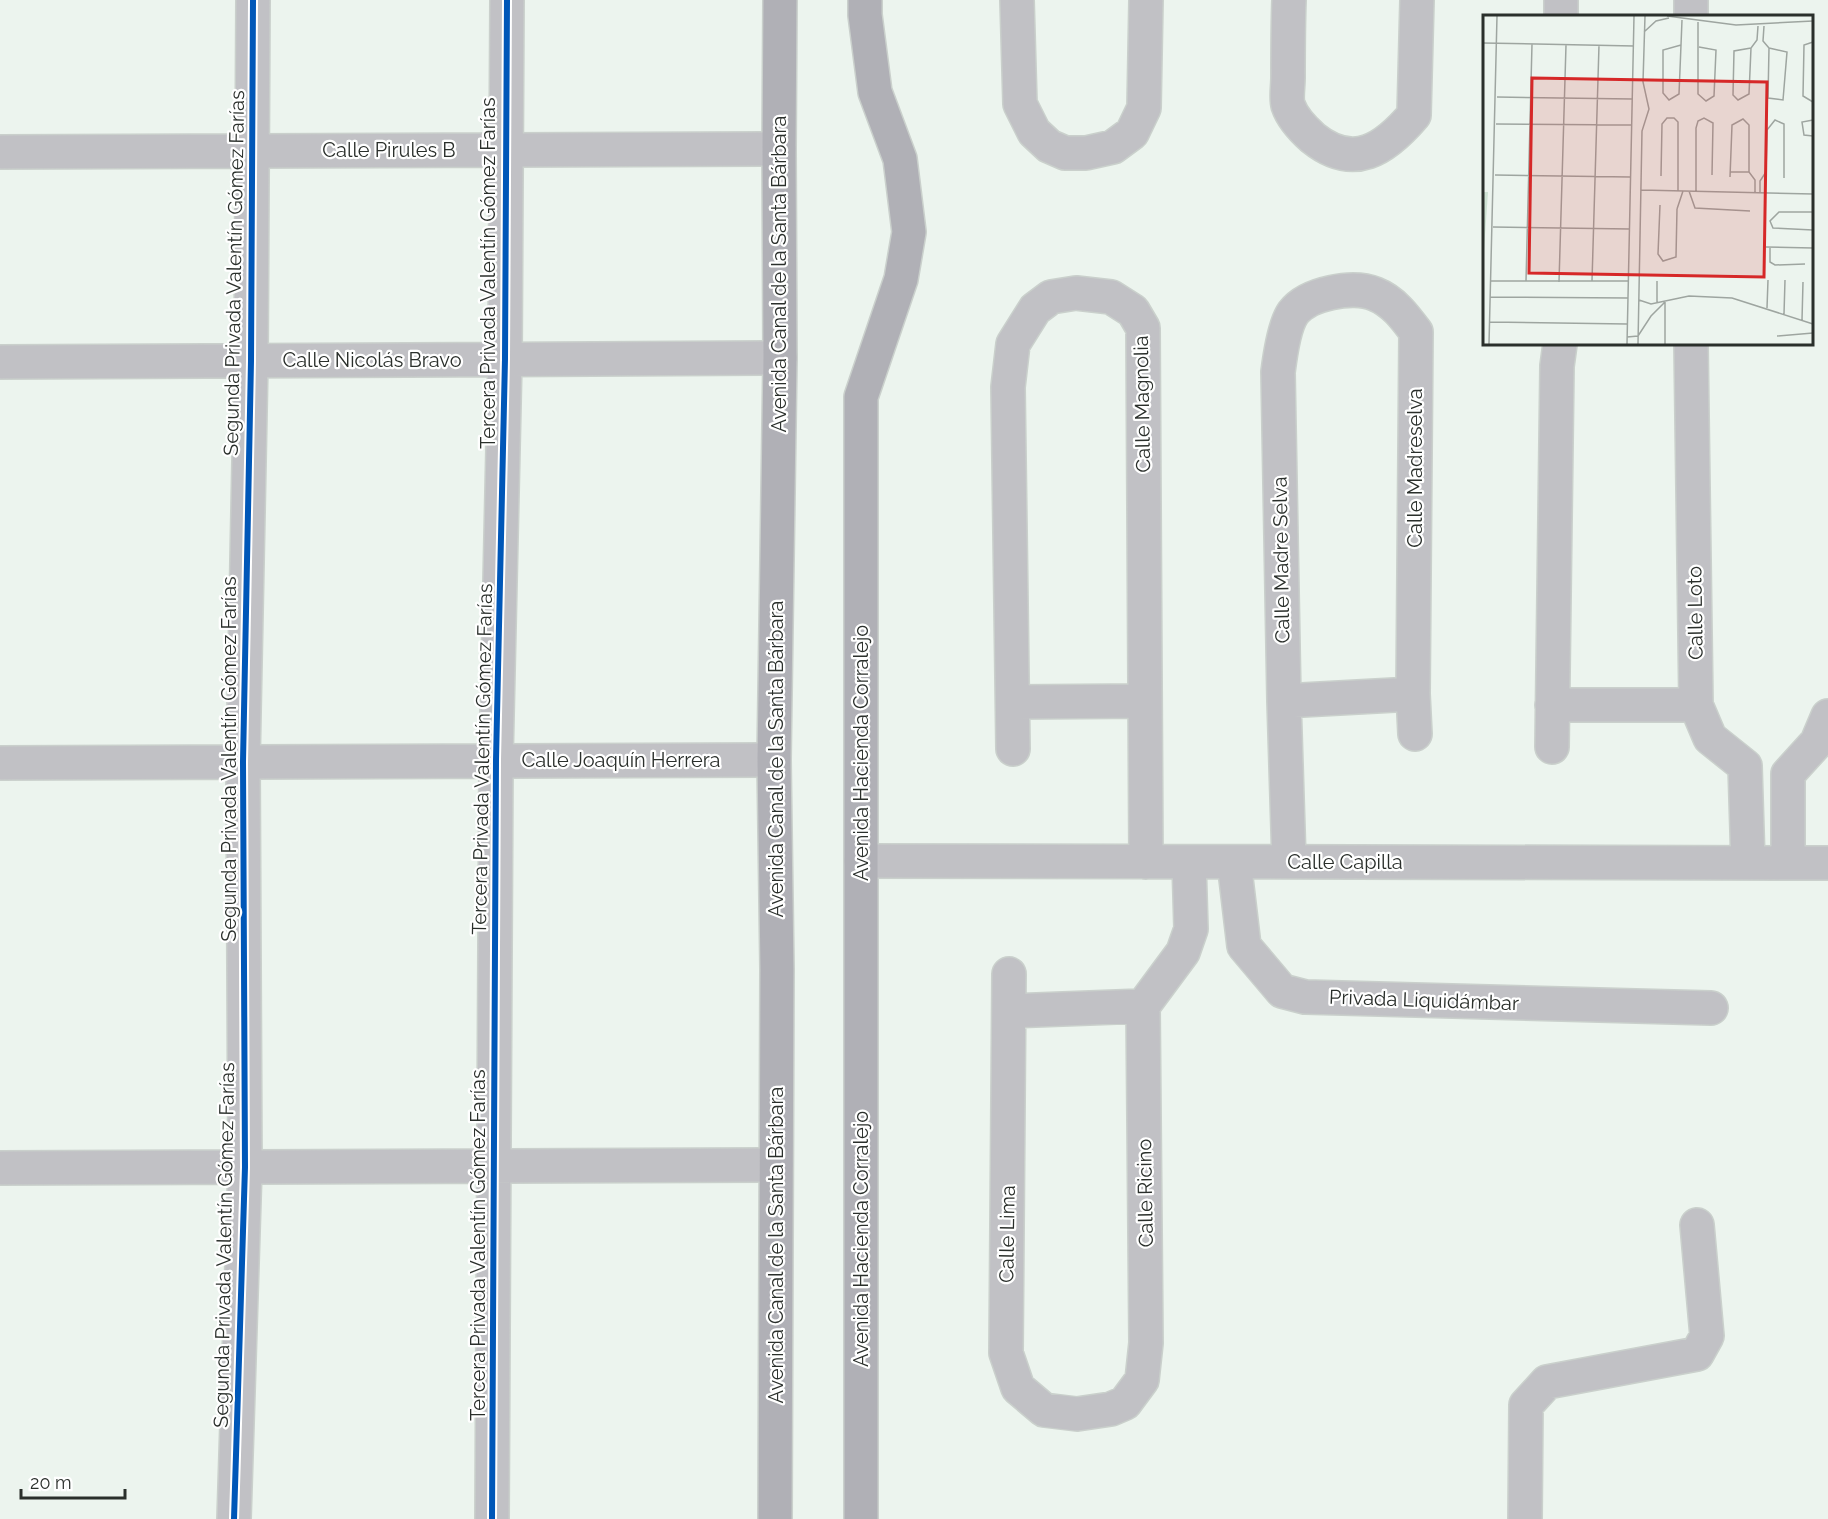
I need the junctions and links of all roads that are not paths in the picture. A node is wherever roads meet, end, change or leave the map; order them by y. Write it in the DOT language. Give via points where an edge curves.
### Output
graph roads {
  1 [pos="253,0"];
  2 [pos="507,0"];
  3 [pos="780,0"];
  4 [pos="865,0"];
  5 [pos="1017,0"];
  6 [pos="1146,0"];
  7 [pos="1289,0"];
  8 [pos="1417,0"];
  9 [pos="779,149"];
  10 [pos="505,150"];
  11 [pos="252,151"];
  12 [pos="0,152"];
  13 [pos="1341,290"];
  14 [pos="1560,345"];
  15 [pos="1691,345"];
  16 [pos="780,358"];
  17 [pos="505,359"];
  18 [pos="251,361"];
  19 [pos="0,362"];
  20 [pos="1413,694"];
  21 [pos="1144,701"];
  22 [pos="1284,701"];
  23 [pos="1012,702"];
  24 [pos="1552,705"];
  25 [pos="1696,705"];
  26 [pos="1828,716"];
  27 [pos="1415,734"];
  28 [pos="1552,747"];
  29 [pos="1013,749"];
  30 [pos="496,760"];
  31 [pos="774,760"];
  32 [pos="243,762"];
  33 [pos="0,763"];
  34 [pos="861,861"];
  35 [pos="1189,861"];
  36 [pos="1146,862"];
  37 [pos="1234,862"];
  38 [pos="1289,862"];
  39 [pos="1748,863"];
  40 [pos="1788,863"];
  41 [pos="1828,863"];
  42 [pos="1009,974"];
  43 [pos="1143,1006"];
  44 [pos="1711,1008"];
  45 [pos="1009,1011"];
  46 [pos="495,1165"];
  47 [pos="776,1165"];
  48 [pos="245,1167"];
  49 [pos="0,1168"];
  50 [pos="1697,1225"];
  51 [pos="1142,1380"];
  52 [pos="234,1519"];
  53 [pos="492,1519"];
  54 [pos="775,1519"];
  55 [pos="861,1519"];
  56 [pos="1525,1519"];
  1 -- 11 [label="street, Segunda Privada Valentín Gómez Farías"];
  2 -- 10 [label="street, Tercera Privada Valentín Gómez Farías"];
  3 -- 9 [label="main road, Avenida Canal de la Santa Bárbara"];
  4 -- 34 [label="main road, Avenida Hacienda Corralejo" via="875,92 900,159 909,232 901,279 861,397"];
  5 -- 6 [label="street" via="1020,104 1034,132 1049,146 1065,153 1086,153 1113,147 1132,134 1144,108"];
  7 -- 8 [label="street" via="1288,105 1305,130 1319,142 1352,155 1373,151 1414,116"];
  9 -- 10 [label="street, Calle Pirules B"];
  9 -- 16 [label="main road, Avenida Canal de la Santa Bárbara"];
  10 -- 11 [label="street, Calle Pirules B"];
  10 -- 17 [label="street, Tercera Privada Valentín Gómez Farías"];
  11 -- 12 [label="street, Calle Pirules B"];
  11 -- 18 [label="street, Segunda Privada Valentín Gómez Farías"];
  13 -- 20 [label="street, Calle Madreselva" via="1375,294 1399,310 1416,332"];
  13 -- 22 [label="street, Calle Madre Selva" via="1314,298 1293,313 1282,342 1278,372"];
  14 -- 24 [label="street"];
  15 -- 25 [label="street, Calle Loto"];
  16 -- 17 [label="street, Calle Nicolás Bravo"];
  16 -- 31 [label="main road, Avenida Canal de la Santa Bárbara"];
  17 -- 18 [label="street, Calle Nicolás Bravo"];
  17 -- 30 [label="street, Tercera Privada Valentín Gómez Farías"];
  18 -- 19 [label="street, Calle Nicolás Bravo"];
  18 -- 32 [label="street, Segunda Privada Valentín Gómez Farías"];
  20 -- 22 [label="street"];
  20 -- 27 [label="street, Calle Madreselva"];
  21 -- 23 [label="street"];
  21 -- 23 [label="street, Calle Magnolia" via="1143,328 1133,311 1111,297 1076,293 1051,297 1035,309 1013,344 1008,387"];
  21 -- 36 [label="street, Calle Magnolia"];
  22 -- 38 [label="street, Calle Madre Selva"];
  23 -- 29 [label="street, Calle Magnolia"];
  24 -- 25 [label="street"];
  24 -- 28 [label="street"];
  25 -- 39 [label="street, Calle Loto" via="1710,738 1745,766"];
  26 -- 40 [label="street" via="1817,742 1788,774"];
  30 -- 31 [label="street, Calle Joaquín Herrera"];
  30 -- 32 [label="street, Calle Joaquín Herrera"];
  30 -- 46 [label="street, Tercera Privada Valentín Gómez Farías"];
  31 -- 47 [label="main road, Avenida Canal de la Santa Bárbara"];
  32 -- 33 [label="street, Calle Joaquín Herrera"];
  32 -- 48 [label="street, Segunda Privada Valentín Gómez Farías"];
  34 -- 36 [label="street, Calle Capilla"];
  34 -- 55 [label="main road, Avenida Hacienda Corralejo"];
  35 -- 36 [label="street, Calle Capilla"];
  35 -- 37 [label="street, Calle Capilla"];
  35 -- 43 [label="street" via="1191,929 1183,952"];
  37 -- 38 [label="street, Calle Capilla"];
  37 -- 44 [label="street, Privada Liquidámbar" via="1244,946 1282,991 1305,997"];
  38 -- 39 [label="street, Calle Capilla"];
  39 -- 40 [label="street, Calle Capilla"];
  40 -- 41 [label="street, Calle Capilla"];
  42 -- 45 [label="street, Calle Lima"];
  43 -- 45 [label="street"];
  43 -- 51 [label="street, Calle Ricino" via="1146,1343"];
  45 -- 51 [label="street, Calle Lima" via="1006,1353 1018,1388 1044,1410 1077,1414 1125,1403"];
  46 -- 47 [label="street"];
  46 -- 48 [label="street"];
  46 -- 53 [label="street, Tercera Privada Valentín Gómez Farías"];
  47 -- 54 [label="main road, Avenida Canal de la Santa Bárbara"];
  48 -- 49 [label="street"];
  48 -- 52 [label="street, Segunda Privada Valentín Gómez Farías"];
  50 -- 56 [label="street" via="1707,1336 1697,1354 1547,1382 1526,1405"];
}
